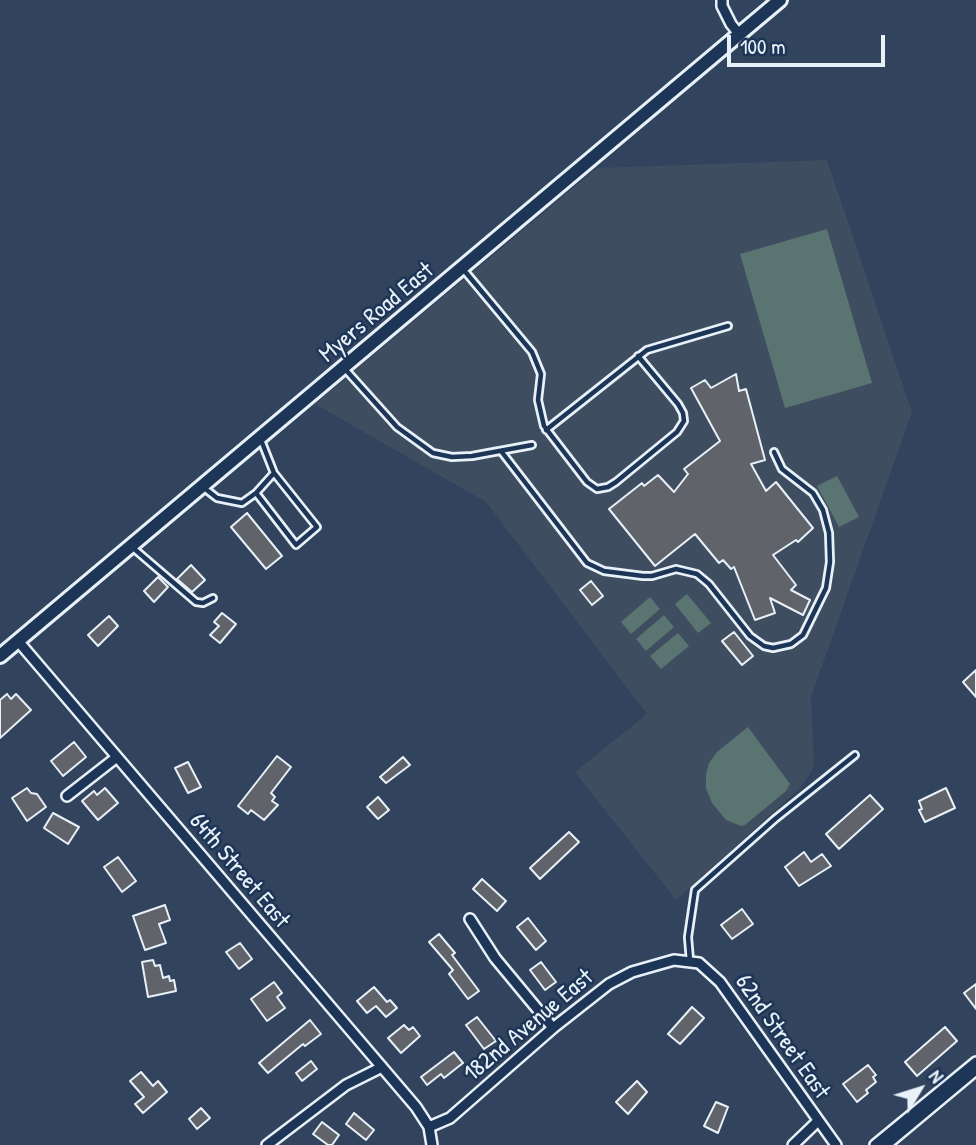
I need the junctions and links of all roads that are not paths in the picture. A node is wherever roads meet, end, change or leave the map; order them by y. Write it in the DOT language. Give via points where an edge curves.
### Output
graph roads {
  1 [pos="780,0"];
  2 [pos="722,3"];
  3 [pos="740,34"];
  4 [pos="462,268"];
  5 [pos="728,327"];
  6 [pos="638,356"];
  7 [pos="344,368"];
  8 [pos="546,429"];
  9 [pos="261,438"];
  10 [pos="532,445"];
  11 [pos="501,451"];
  12 [pos="774,453"];
  13 [pos="274,473"];
  14 [pos="202,487"];
  15 [pos="256,493"];
  16 [pos="132,546"];
  17 [pos="213,598"];
  18 [pos="18,642"];
  19 [pos="0,656"];
  20 [pos="855,755"];
  21 [pos="117,757"];
  22 [pos="67,796"];
  23 [pos="470,919"];
  24 [pos="690,961"];
  25 [pos="553,1028"];
  26 [pos="976,1062"];
  27 [pos="383,1067"];
  28 [pos="976,1070"];
  29 [pos="818,1121"];
  30 [pos="429,1127"];
  31 [pos="267,1145"];
  32 [pos="432,1145"];
  33 [pos="793,1145"];
  34 [pos="836,1145"];
  35 [pos="875,1145"];
  36 [pos="886,1145"];
  1 -- 3 [label="street, Myers Road East"];
  2 -- 3 [label="street"];
  3 -- 4 [label="street, Myers Road East"];
  4 -- 7 [label="street, Myers Road East"];
  4 -- 8 [label="lane" via="532,352 541,374 538,400"];
  5 -- 6 [label="lane"];
  6 -- 8 [label="lane"];
  6 -- 8 [label="lane" via="678,404 684,421 677,432 616,482 600,489 590,484"];
  7 -- 9 [label="street, Myers Road East"];
  7 -- 11 [label="lane" via="397,427 433,453 452,457"];
  9 -- 13 [label="lane"];
  9 -- 14 [label="street, Myers Road East"];
  10 -- 11 [label="lane"];
  11 -- 12 [label="lane" via="587,563 604,571 643,576 676,569 697,574 750,636 773,648 803,635 826,588 830,562 823,510 813,493 782,469"];
  13 -- 15 [label="lane"];
  13 -- 15 [label="lane" via="317,527 296,545"];
  14 -- 15 [label="lane" via="217,498 242,503"];
  14 -- 16 [label="street, Myers Road East"];
  16 -- 17 [label="lane" via="196,602"];
  16 -- 18 [label="street, Myers Road East"];
  18 -- 19 [label="street, Myers Road East"];
  18 -- 21 [label="street, 64th Street East"];
  20 -- 24 [label="lane" via="695,891 688,937"];
  21 -- 22 [label="street"];
  21 -- 27 [label="street, 64th Street East"];
  23 -- 25 [label="street" via="495,958"];
  24 -- 25 [label="street, 182nd Avenue East" via="674,960 632,972 608,984"];
  24 -- 29 [label="street, 62nd Street East" via="699,963 720,982"];
  25 -- 30 [label="street, 182nd Avenue East" via="450,1118"];
  26 -- 35 [label="street"];
  27 -- 30 [label="street, 64th Street East"];
  27 -- 31 [label="street" via="346,1085"];
  28 -- 36 [label="street"];
  29 -- 33 [label="street"];
  29 -- 34 [label="street, 62nd Street East"];
  30 -- 32 [label="street"];
}
